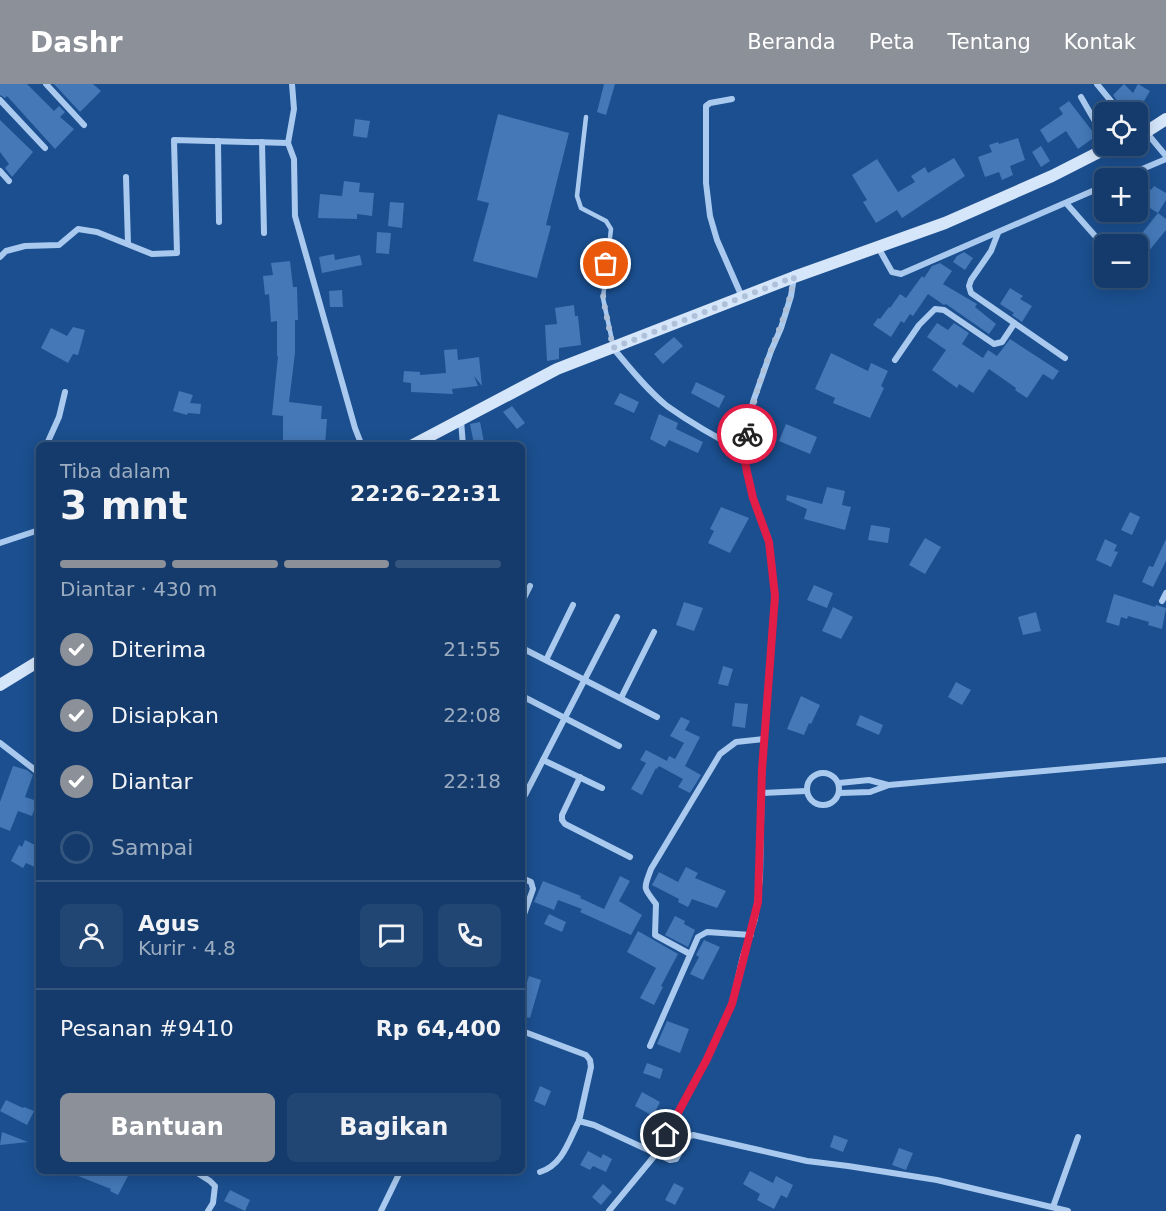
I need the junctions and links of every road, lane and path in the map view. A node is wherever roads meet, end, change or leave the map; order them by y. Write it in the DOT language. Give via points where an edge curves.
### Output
graph roads {
  1 [pos="46,84"];
  2 [pos="292,84"];
  3 [pos="1097,84"];
  4 [pos="1081,97"];
  5 [pos="732,99"];
  6 [pos="0,100"];
  7 [pos="1112,102"];
  8 [pos="586,117"];
  9 [pos="1166,119"];
  10 [pos="1094,120"];
  11 [pos="84,125"];
  12 [pos="1148,130"];
  13 [pos="1148,139"];
  14 [pos="218,141"];
  15 [pos="262,142"];
  16 [pos="288,142"];
  17 [pos="45,148"];
  18 [pos="1094,154"];
  19 [pos="1166,157"];
  20 [pos="1142,168"];
  21 [pos="0,171"];
  22 [pos="126,177"];
  23 [pos="9,181"];
  24 [pos="1094,190"];
  25 [pos="1066,203"];
  26 [pos="219,222"];
  27 [pos="264,233"];
  28 [pos="998,233"];
  29 [pos="1094,235"];
  30 [pos="128,244"];
  31 [pos="878,247"];
  32 [pos="0,257"];
  33 [pos="794,277"];
  34 [pos="742,297"];
  35 [pos="1014,324"];
  36 [pos="613,348"];
  37 [pos="1065,358"];
  38 [pos="895,360"];
  39 [pos="65,392"];
  40 [pos="461,419"];
  41 [pos="48,442"];
  42 [pos="360,442"];
  43 [pos="418,442"];
  44 [pos="463,442"];
  45 [pos="743,451"];
  46 [pos="36,531"];
  47 [pos="0,543"];
  48 [pos="530,586"];
  49 [pos="1166,593"];
  50 [pos="525,596"];
  51 [pos="1162,600"];
  52 [pos="573,605"];
  53 [pos="616,617"];
  54 [pos="654,632"];
  55 [pos="525,650"];
  56 [pos="546,660"];
  57 [pos="36,664"];
  58 [pos="584,680"];
  59 [pos="0,685"];
  60 [pos="621,698"];
  61 [pos="525,701"];
  62 [pos="657,717"];
  63 [pos="565,718"];
  64 [pos="765,739"];
  65 [pos="0,743"];
  66 [pos="619,746"];
  67 [pos="543,760"];
  68 [pos="1166,760"];
  69 [pos="36,771"];
  70 [pos="580,777"];
  71 [pos="839,783"];
  72 [pos="889,786"];
  73 [pos="603,788"];
  74 [pos="806,791"];
  75 [pos="762,793"];
  76 [pos="840,793"];
  77 [pos="525,795"];
  78 [pos="630,857"];
  79 [pos="525,879"];
  80 [pos="525,912"];
  81 [pos="751,935"];
  82 [pos="690,954"];
  83 [pos="525,1032"];
  84 [pos="650,1046"];
  85 [pos="579,1120"];
  86 [pos="1078,1137"];
  87 [pos="656,1154"];
  88 [pos="540,1172"];
  89 [pos="199,1174"];
  90 [pos="399,1174"];
  91 [pos="1053,1207"];
  92 [pos="208,1211"];
  93 [pos="381,1211"];
  94 [pos="609,1211"];
  95 [pos="1068,1211"];
  1 -- 11 [label="street"];
  2 -- 16 [label="street" via="294,109"];
  3 -- 7 [label="street"];
  4 -- 10 [label="street"];
  5 -- 34 [label="street" via="706,106 706,183 717,240"];
  6 -- 17 [label="street"];
  8 -- 36 [label="lane" via="577,196 581,208 606,221 611,229 603,298"];
  9 -- 12 [label="street"];
  13 -- 19 [label="street"];
  14 -- 15 [label="street"];
  14 -- 26 [label="street"];
  14 -- 30 [label="street" via="174,140 177,253 152,254"];
  15 -- 16 [label="street"];
  15 -- 27 [label="street"];
  16 -- 42 [label="street" via="294,159 295,216 301,241"];
  18 -- 31 [label="street" via="971,212"];
  19 -- 20 [label="street"];
  21 -- 23 [label="street"];
  22 -- 30 [label="street"];
  24 -- 25 [label="street"];
  25 -- 28 [label="street"];
  25 -- 29 [label="street"];
  28 -- 31 [label="street" via="901,274 892,272"];
  28 -- 35 [label="street" via="969,290 973,297"];
  30 -- 32 [label="street" via="97,232 78,230 59,245 25,246"];
  31 -- 33 [label="street"];
  33 -- 34 [label="street"];
  33 -- 45 [label="street" via="781,328 753,402"];
  34 -- 36 [label="street"];
  35 -- 37 [label="street"];
  35 -- 38 [label="street" via="1002,342 994,344 944,310 935,309"];
  36 -- 40 [label="street" via="557,369"];
  36 -- 45 [label="street" via="667,405"];
  39 -- 41 [label="street"];
  40 -- 43 [label="street"];
  40 -- 44 [label="street"];
  45 -- 64 [label="street" via="753,498 769,542 775,596"];
  46 -- 47 [label="street"];
  48 -- 50 [label="street"];
  49 -- 51 [label="street"];
  52 -- 56 [label="street"];
  53 -- 58 [label="street"];
  54 -- 60 [label="street"];
  55 -- 56 [label="street"];
  56 -- 58 [label="street"];
  57 -- 59 [label="street"];
  58 -- 60 [label="street"];
  58 -- 63 [label="street"];
  60 -- 62 [label="street"];
  61 -- 63 [label="street"];
  63 -- 66 [label="street"];
  63 -- 67 [label="street"];
  64 -- 75 [label="street"];
  64 -- 82 [label="street" via="736,742 720,754 651,869 645,892 656,904 655,935"];
  65 -- 69 [label="street"];
  67 -- 70 [label="street"];
  67 -- 77 [label="street"];
  68 -- 72 [label="street"];
  70 -- 73 [label="street"];
  70 -- 78 [label="street" via="562,820"];
  71 -- 72 [label="street" via="869,780"];
  71 -- 74 [label="street" via="833,775 814,774"];
  71 -- 76 [label="street"];
  72 -- 76 [label="street" via="870,792"];
  74 -- 75 [label="street"];
  74 -- 76 [label="street" via="818,805 835,801"];
  75 -- 81 [label="street" via="759,886"];
  79 -- 80 [label="street" via="533,889"];
  81 -- 82 [label="street" via="702,933"];
  81 -- 87 [label="street" via="732,1004"];
  82 -- 84 [label="street"];
  83 -- 85 [label="street" via="586,1055 590,1060"];
  85 -- 87 [label="street"];
  85 -- 88 [label="street" via="556,1164"];
  86 -- 91 [label="street"];
  87 -- 91 [label="street" via="674,1160 693,1135 807,1161 937,1180"];
  87 -- 94 [label="street"];
  89 -- 92 [label="street" via="215,1186"];
  90 -- 93 [label="street"];
  91 -- 95 [label="street"];
}
